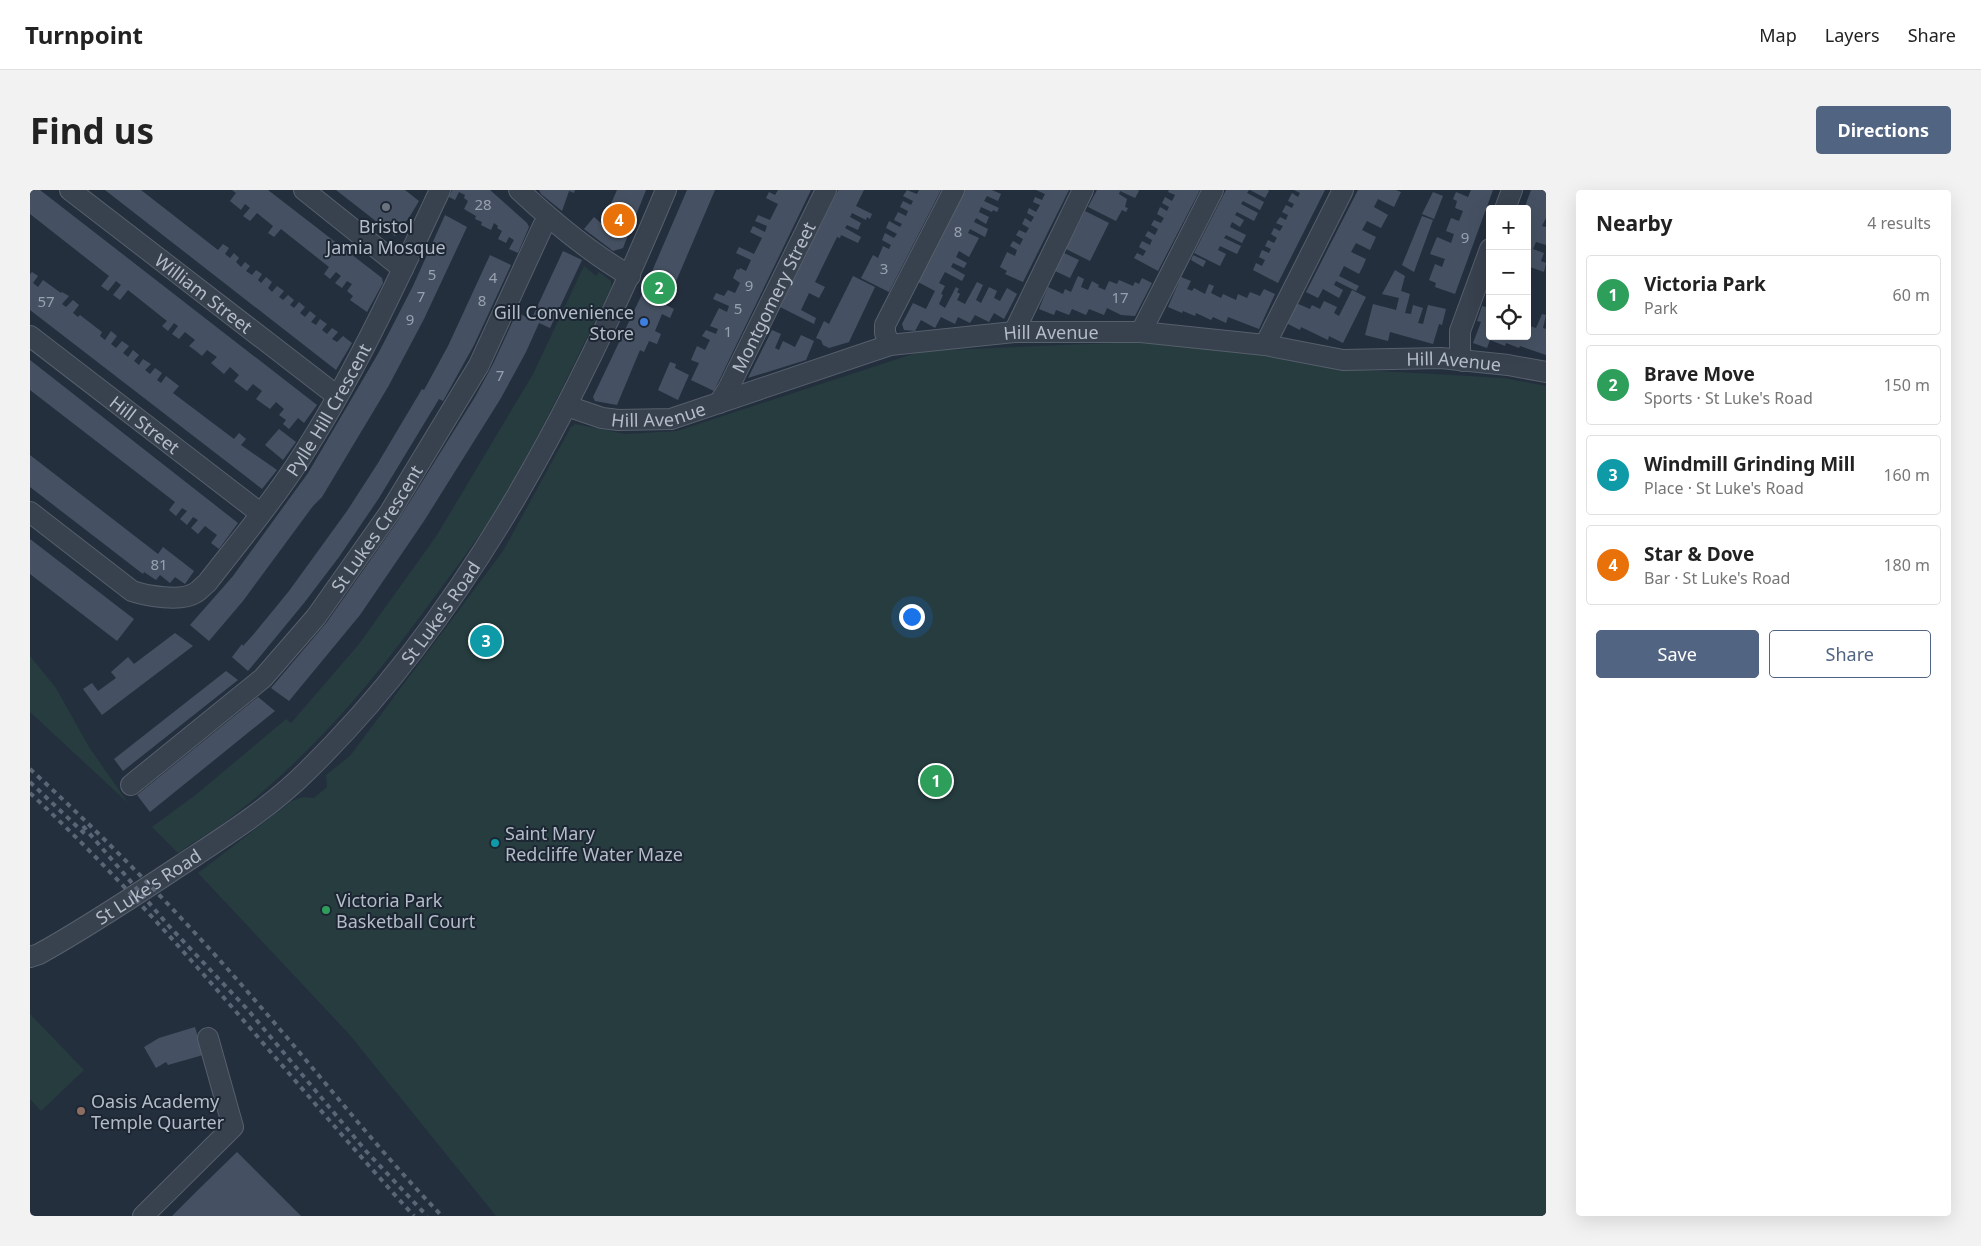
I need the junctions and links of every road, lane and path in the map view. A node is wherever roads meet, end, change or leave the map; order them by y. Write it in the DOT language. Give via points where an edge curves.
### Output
graph roads {
  1 [pos="70,190"];
  2 [pos="304,190"];
  3 [pos="440,190"];
  4 [pos="519,190"];
  5 [pos="666,190"];
  6 [pos="826,190"];
  7 [pos="954,190"];
  8 [pos="1083,190"];
  9 [pos="1213,190"];
  10 [pos="1343,190"];
  11 [pos="1512,190"];
  12 [pos="1506,205"];
  13 [pos="550,219"];
  14 [pos="1490,250"];
  15 [pos="403,269"];
  16 [pos="630,276"];
  17 [pos="1014,332"];
  18 [pos="1142,332"];
  19 [pos="30,336"];
  20 [pos="890,345"];
  21 [pos="1265,345"];
  22 [pos="1463,361"];
  23 [pos="1546,372"];
  24 [pos="337,396"];
  25 [pos="719,403"];
  26 [pos="567,406"];
  27 [pos="30,512"];
  28 [pos="260,513"];
  29 [pos="131,785"];
  30 [pos="30,957"];
  31 [pos="208,1038"];
  32 [pos="143,1216"];
  1 -- 24 [label="street, William Street"];
  2 -- 15 [label="street"];
  3 -- 15 [label="street, Pylle Hill Crescent"];
  4 -- 13 [label="street"];
  5 -- 16 [label="street, St Luke's Road"];
  6 -- 25 [label="street, Montgomery Street"];
  7 -- 20 [label="street" via="885,325"];
  8 -- 17 [label="street"];
  9 -- 18 [label="street"];
  10 -- 21 [label="street"];
  11 -- 12 [label="street"];
  13 -- 16 [label="street"];
  13 -- 29 [label="street, St Lukes Crescent" via="543,226 479,365 390,512 316,617 264,678"];
  14 -- 22 [label="street" via="1460,331"];
  15 -- 24 [label="street, Pylle Hill Crescent"];
  16 -- 26 [label="street, St Luke's Road"];
  17 -- 18 [label="street, Hill Avenue"];
  17 -- 20 [label="street, Hill Avenue"];
  18 -- 21 [label="street, Hill Avenue"];
  19 -- 28 [label="street, Hill Street"];
  20 -- 25 [label="street, Hill Avenue"];
  21 -- 22 [label="street, Hill Avenue" via="1343,360 1441,358"];
  22 -- 23 [label="street, Hill Avenue"];
  24 -- 28 [label="street, Pylle Hill Crescent" via="298,462"];
  25 -- 26 [label="street, Hill Avenue" via="670,419 648,421 602,418"];
  26 -- 30 [label="street, St Luke's Road" via="490,540 429,632 354,722 306,773 248,820 86,928"];
  27 -- 28 [label="street, Pylle Hill Crescent" via="132,591 177,598 194,594 207,583"];
  31 -- 32 [label="street" via="233,1127"];
}
